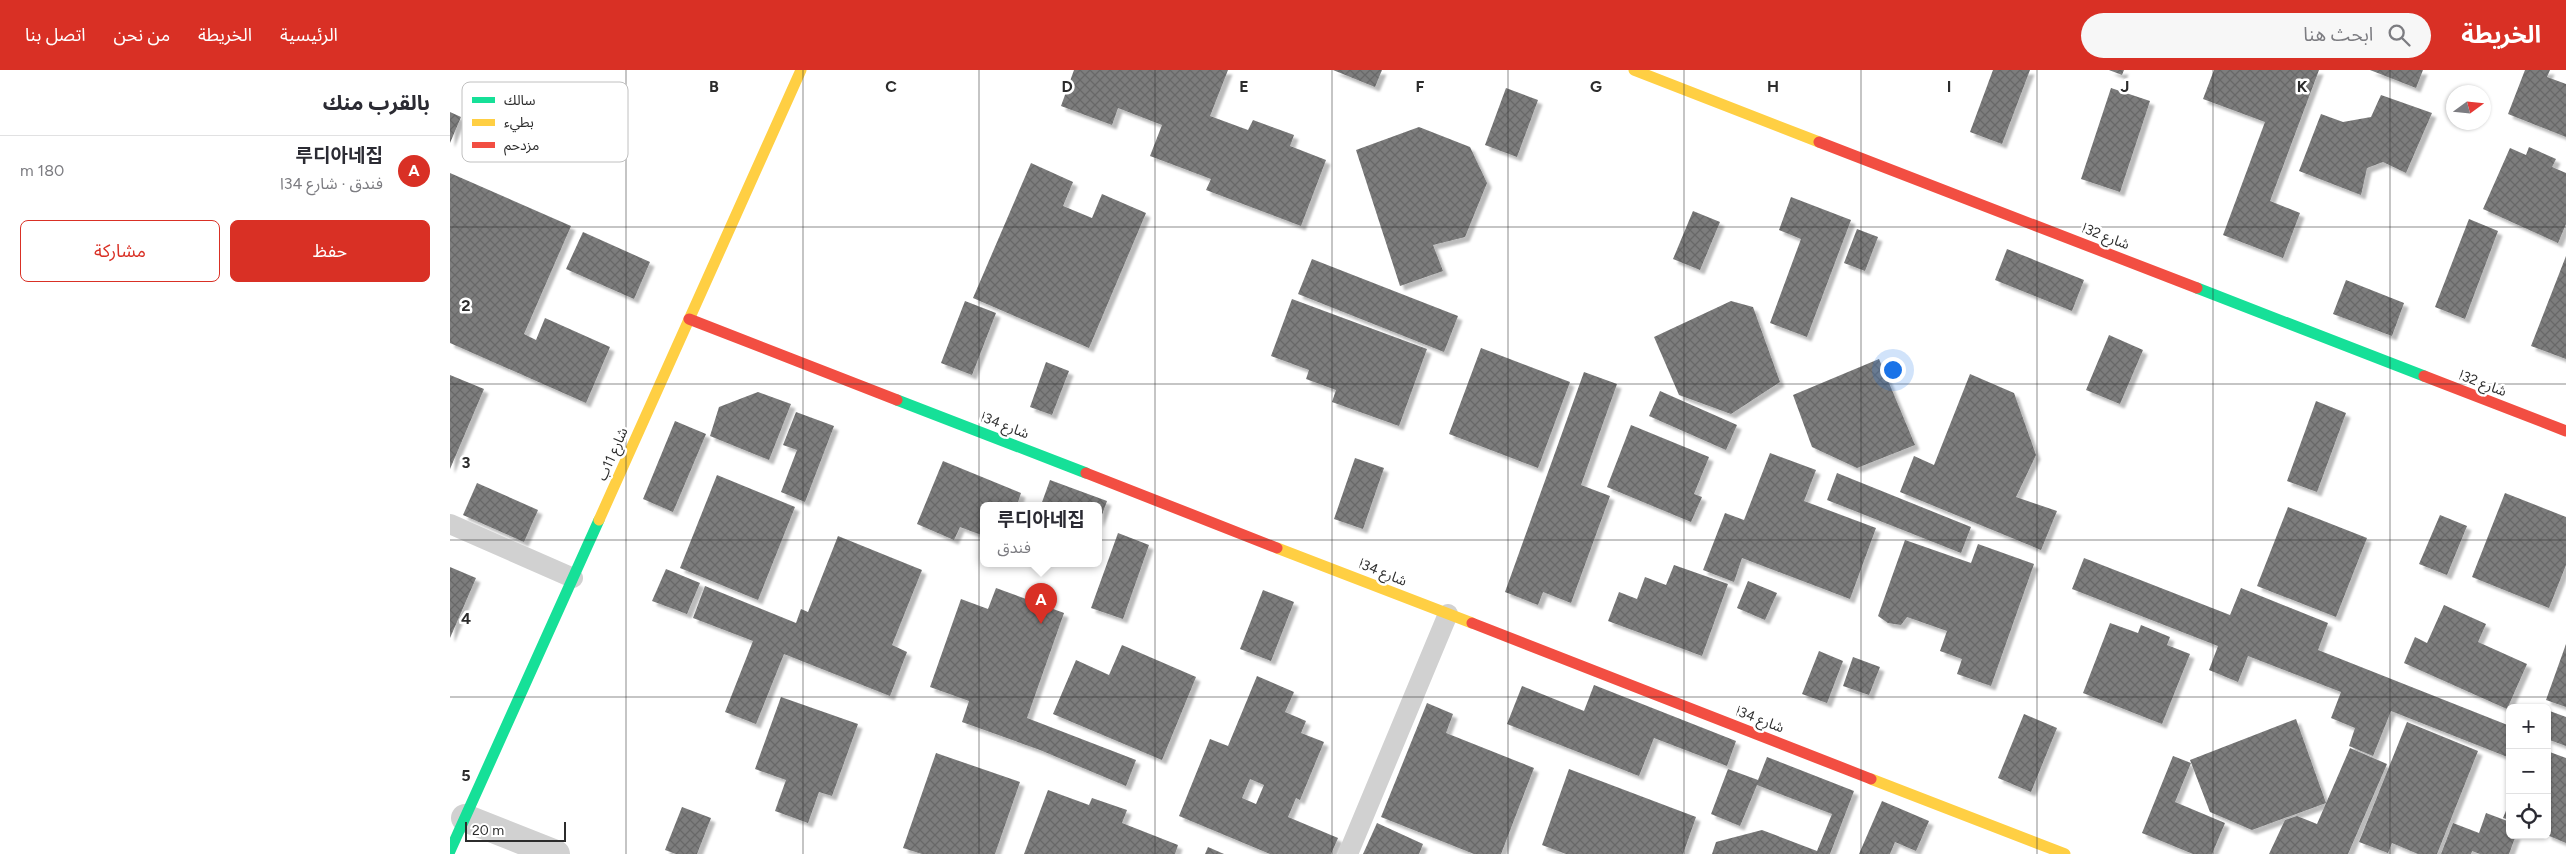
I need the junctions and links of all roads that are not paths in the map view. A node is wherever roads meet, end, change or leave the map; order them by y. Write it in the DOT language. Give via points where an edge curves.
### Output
graph roads {
  1 [pos="801,70"];
  2 [pos="1639,71"];
  3 [pos="689,319"];
  4 [pos="2566,431"];
  5 [pos="450,524"];
  6 [pos="573,578"];
  7 [pos="1448,614"];
  8 [pos="465,818"];
  9 [pos="450,851"];
  10 [pos="556,854"];
  11 [pos="1348,854"];
  12 [pos="2065,854"];
  1 -- 3 [label="street, شارع 11ب"];
  2 -- 4 [label="street, شارع 32ا"];
  3 -- 6 [label="street, شارع 11ب"];
  3 -- 7 [label="street, شارع 34ا"];
  5 -- 6 [label="lane"];
  6 -- 8 [label="street, شارع 11ب"];
  7 -- 11 [label="lane"];
  7 -- 12 [label="street, شارع 34ا"];
  8 -- 9 [label="street, شارع 11ب"];
  8 -- 10 [label="street"];
}
